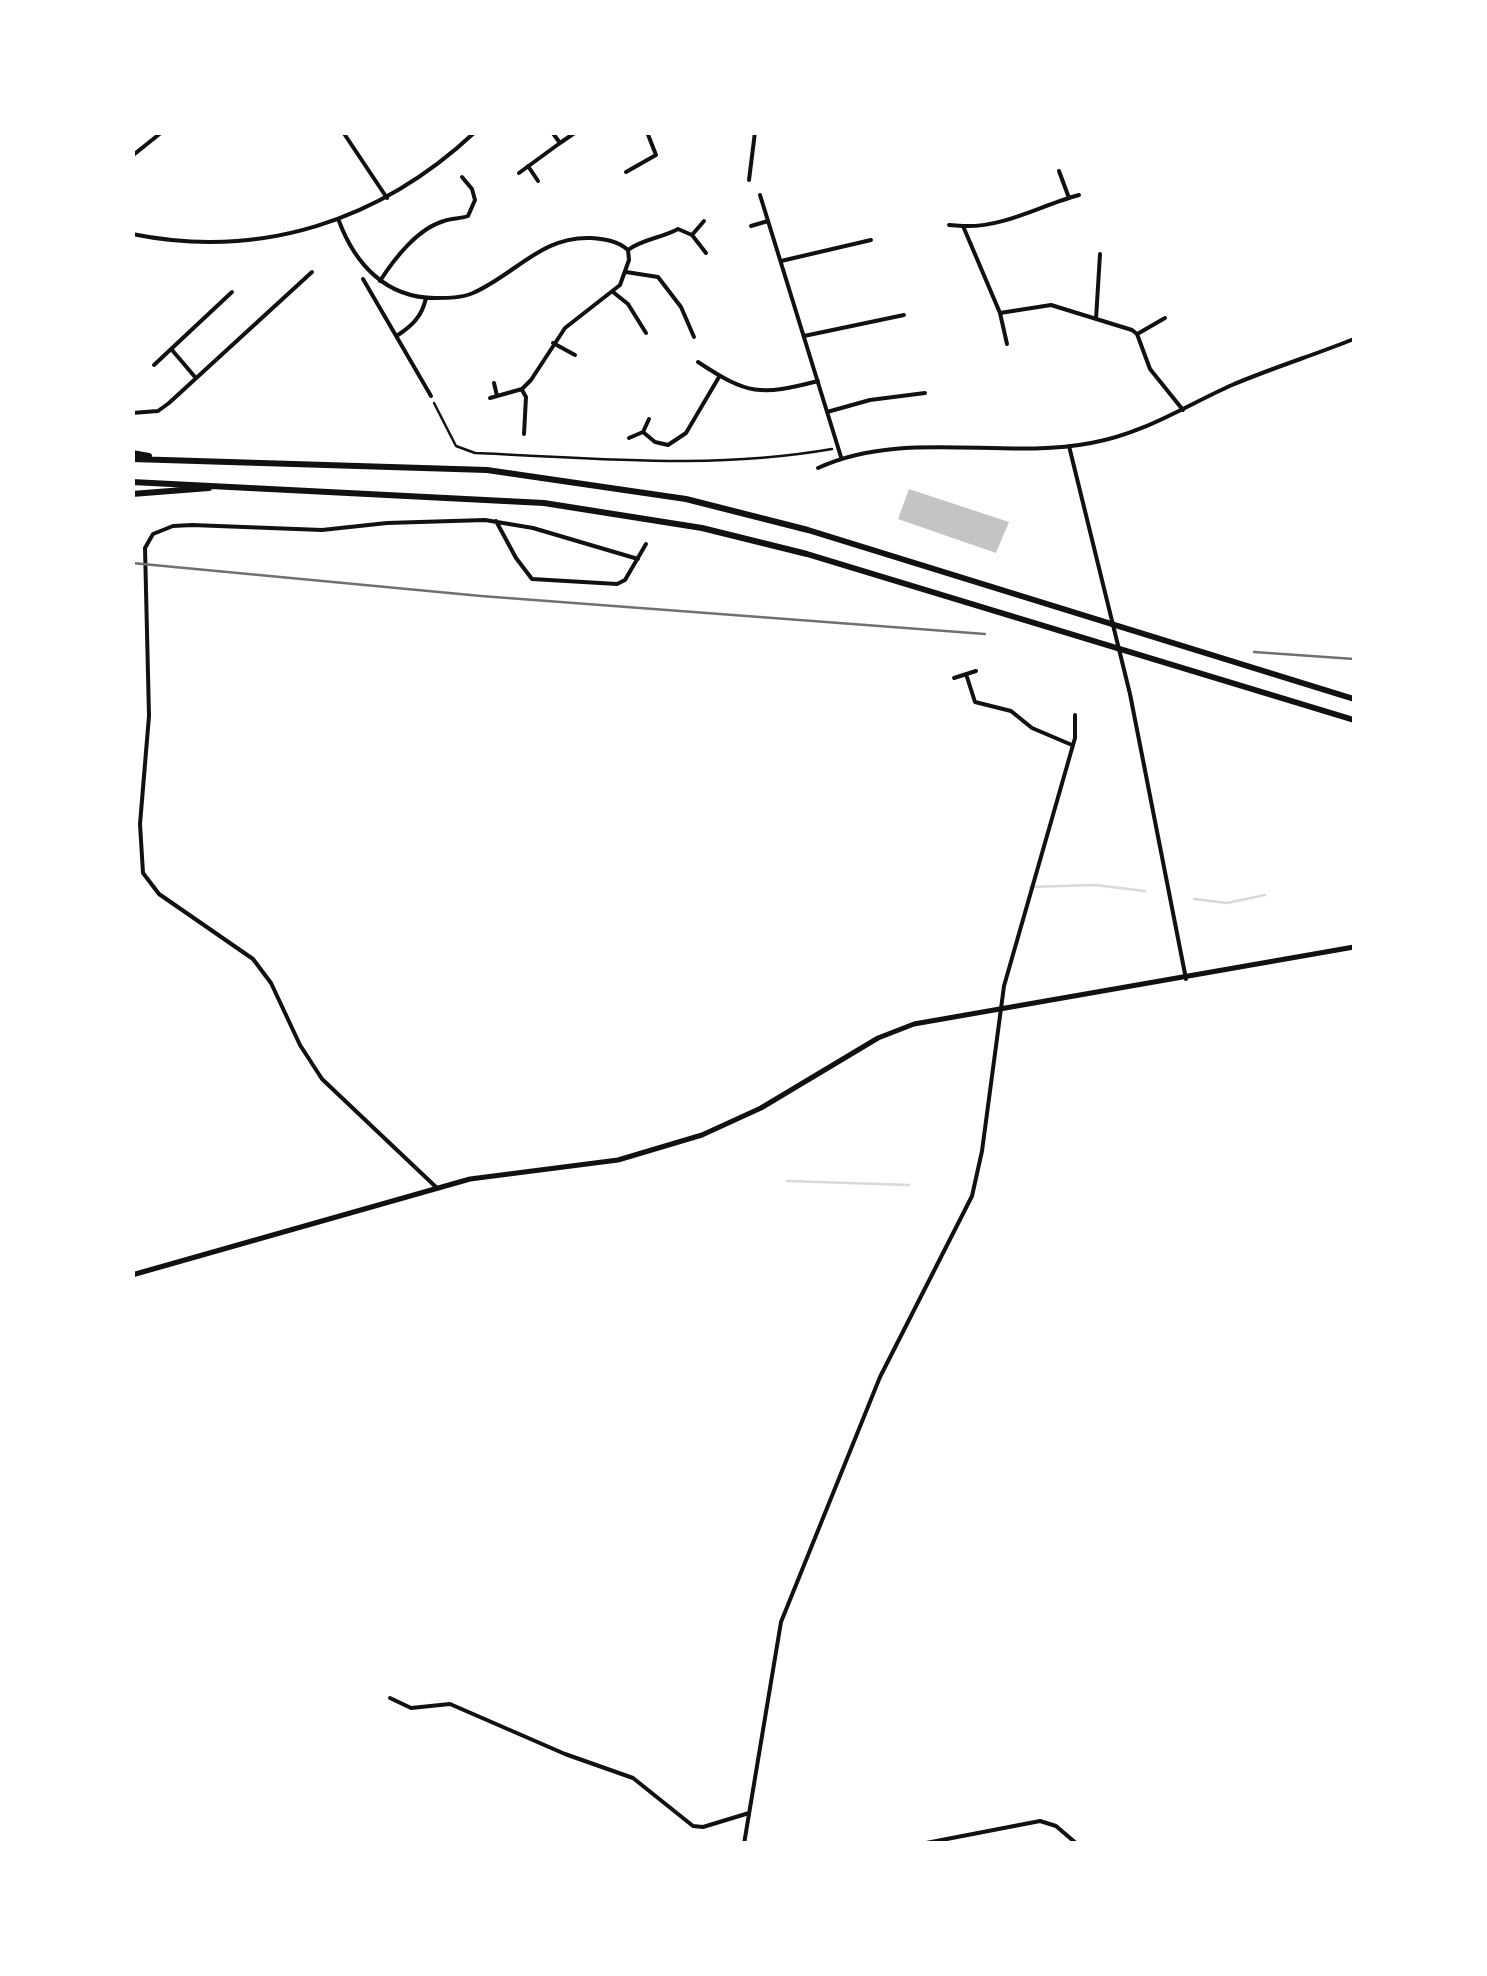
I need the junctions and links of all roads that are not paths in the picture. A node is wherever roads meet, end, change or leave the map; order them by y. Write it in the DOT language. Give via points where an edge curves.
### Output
graph roads {
  1 [pos="162,132"];
  2 [pos="343,132"];
  3 [pos="552,132"];
  4 [pos="576,132"];
  5 [pos="646,132"];
  6 [pos="756,132"];
  7 [pos="470,134"];
  8 [pos="560,143"];
  9 [pos="132,156"];
  10 [pos="528,166"];
  11 [pos="1058,171"];
  12 [pos="626,172"];
  13 [pos="520,173"];
  14 [pos="462,177"];
  15 [pos="749,180"];
  16 [pos="538,181"];
  17 [pos="760,195"];
  18 [pos="1078,195"];
  19 [pos="387,198"];
  20 [pos="1068,198"];
  21 [pos="339,221"];
  22 [pos="704,221"];
  23 [pos="768,221"];
  24 [pos="949,225"];
  25 [pos="751,226"];
  26 [pos="963,226"];
  27 [pos="132,234"];
  28 [pos="692,235"];
  29 [pos="871,240"];
  30 [pos="628,250"];
  31 [pos="706,253"];
  32 [pos="1100,254"];
  33 [pos="780,261"];
  34 [pos="312,272"];
  35 [pos="626,272"];
  36 [pos="364,279"];
  37 [pos="380,280"];
  38 [pos="232,292"];
  39 [pos="612,292"];
  40 [pos="426,298"];
  41 [pos="1000,314"];
  42 [pos="904,315"];
  43 [pos="1165,318"];
  44 [pos="1096,319"];
  45 [pos="646,332"];
  46 [pos="1138,334"];
  47 [pos="398,335"];
  48 [pos="804,336"];
  49 [pos="694,337"];
  50 [pos="1354,338"];
  51 [pos="552,343"];
  52 [pos="1007,344"];
  53 [pos="172,350"];
  54 [pos="575,355"];
  55 [pos="698,362"];
  56 [pos="154,365"];
  57 [pos="719,376"];
  58 [pos="196,378"];
  59 [pos="818,381"];
  60 [pos="494,382"];
  61 [pos="522,388"];
  62 [pos="925,393"];
  63 [pos="431,396"];
  64 [pos="1183,410"];
  65 [pos="827,412"];
  66 [pos="132,413"];
  67 [pos="649,419"];
  68 [pos="643,432"];
  69 [pos="524,434"];
  70 [pos="629,438"];
  71 [pos="1069,446"];
  72 [pos="132,456"];
  73 [pos="841,457"];
  74 [pos="818,468"];
  75 [pos="132,482"];
  76 [pos="230,485"];
  77 [pos="132,494"];
  78 [pos="496,521"];
  79 [pos="646,544"];
  80 [pos="638,558"];
  81 [pos="976,671"];
  82 [pos="966,674"];
  83 [pos="954,678"];
  84 [pos="1354,699"];
  85 [pos="1075,716"];
  86 [pos="1354,720"];
  87 [pos="1072,745"];
  88 [pos="1354,948"];
  89 [pos="1186,979"];
  90 [pos="1000,1009"];
  91 [pos="437,1188"];
  92 [pos="132,1275"];
  93 [pos="390,1698"];
  94 [pos="749,1813"];
  95 [pos="744,1844"];
  96 [pos="922,1844"];
  97 [pos="1077,1844"];
  1 -- 9 [label="street"];
  2 -- 19 [label="street"];
  3 -- 8 [label="street"];
  4 -- 8 [label="street"];
  5 -- 12 [label="street" via="656,155"];
  6 -- 15 [label="street"];
  7 -- 19 [label="street"];
  8 -- 10 [label="street"];
  10 -- 13 [label="street"];
  10 -- 16 [label="street"];
  11 -- 20 [label="street"];
  14 -- 37 [label="street" via="476,200 468,216 426,231"];
  17 -- 23 [label="street"];
  18 -- 20 [label="street"];
  19 -- 21 [label="street"];
  20 -- 26 [label="street" via="1030,214"];
  21 -- 27 [label="street" via="231,243"];
  21 -- 37 [label="street" via="354,255"];
  22 -- 28 [label="street"];
  23 -- 25 [label="street"];
  23 -- 33 [label="street"];
  24 -- 26 [label="street"];
  26 -- 41 [label="street"];
  28 -- 30 [label="street" via="678,229"];
  28 -- 31 [label="street"];
  29 -- 33 [label="street"];
  30 -- 35 [label="street"];
  30 -- 40 [label="street" via="600,239 558,241 472,294"];
  32 -- 44 [label="street"];
  33 -- 48 [label="street"];
  34 -- 58 [label="street"];
  35 -- 39 [label="street"];
  35 -- 49 [label="street" via="658,276"];
  36 -- 47 [label="street"];
  37 -- 40 [label="street"];
  38 -- 53 [label="street"];
  39 -- 45 [label="street"];
  39 -- 51 [label="street"];
  40 -- 47 [label="street" via="413,324"];
  41 -- 44 [label="street" via="1052,305"];
  41 -- 52 [label="street"];
  42 -- 48 [label="street"];
  43 -- 46 [label="street"];
  44 -- 46 [label="street"];
  46 -- 64 [label="street" via="1150,369"];
  47 -- 63 [label="street"];
  48 -- 59 [label="street"];
  50 -- 64 [label="street"];
  51 -- 54 [label="street"];
  51 -- 61 [label="street"];
  53 -- 56 [label="street"];
  53 -- 58 [label="street"];
  55 -- 57 [label="street"];
  57 -- 59 [label="street" via="763,393"];
  57 -- 68 [label="street" via="686,433 668,445"];
  58 -- 66 [label="street" via="158,411"];
  59 -- 65 [label="street"];
  60 -- 61 [label="street" via="494,397"];
  61 -- 69 [label="street"];
  62 -- 65 [label="street"];
  64 -- 71 [label="street" via="1138,432"];
  65 -- 73 [label="street"];
  67 -- 68 [label="street"];
  68 -- 70 [label="street"];
  71 -- 73 [label="street" via="915,448"];
  71 -- 89 [label="street" via="1130,694"];
  72 -- 84 [label="highway" via="487,470 686,499 808,530"];
  73 -- 74 [label="street"];
  75 -- 76 [label="highway"];
  76 -- 77 [label="highway"];
  76 -- 86 [label="highway" via="544,503 702,528 808,554"];
  78 -- 80 [label="street"];
  78 -- 80 [label="street" via="522,568 537,580 617,584"];
  78 -- 91 [label="street" via="322,530 173,526 153,534 146,548 143,872 159,894 252,958 322,1079"];
  79 -- 80 [label="street"];
  81 -- 82 [label="street"];
  82 -- 83 [label="street"];
  82 -- 87 [label="street" via="975,702 1011,711"];
  85 -- 87 [label="street"];
  87 -- 90 [label="street"];
  88 -- 89 [label="street"];
  89 -- 90 [label="street"];
  90 -- 91 [label="street" via="897,1030 733,1122 658,1150"];
  90 -- 94 [label="street" via="972,1196 880,1377 781,1622"];
  91 -- 92 [label="street"];
  93 -- 94 [label="street" via="411,1708 450,1704 632,1778 693,1826"];
  94 -- 95 [label="street"];
  96 -- 97 [label="street" via="1040,1821"];
}
